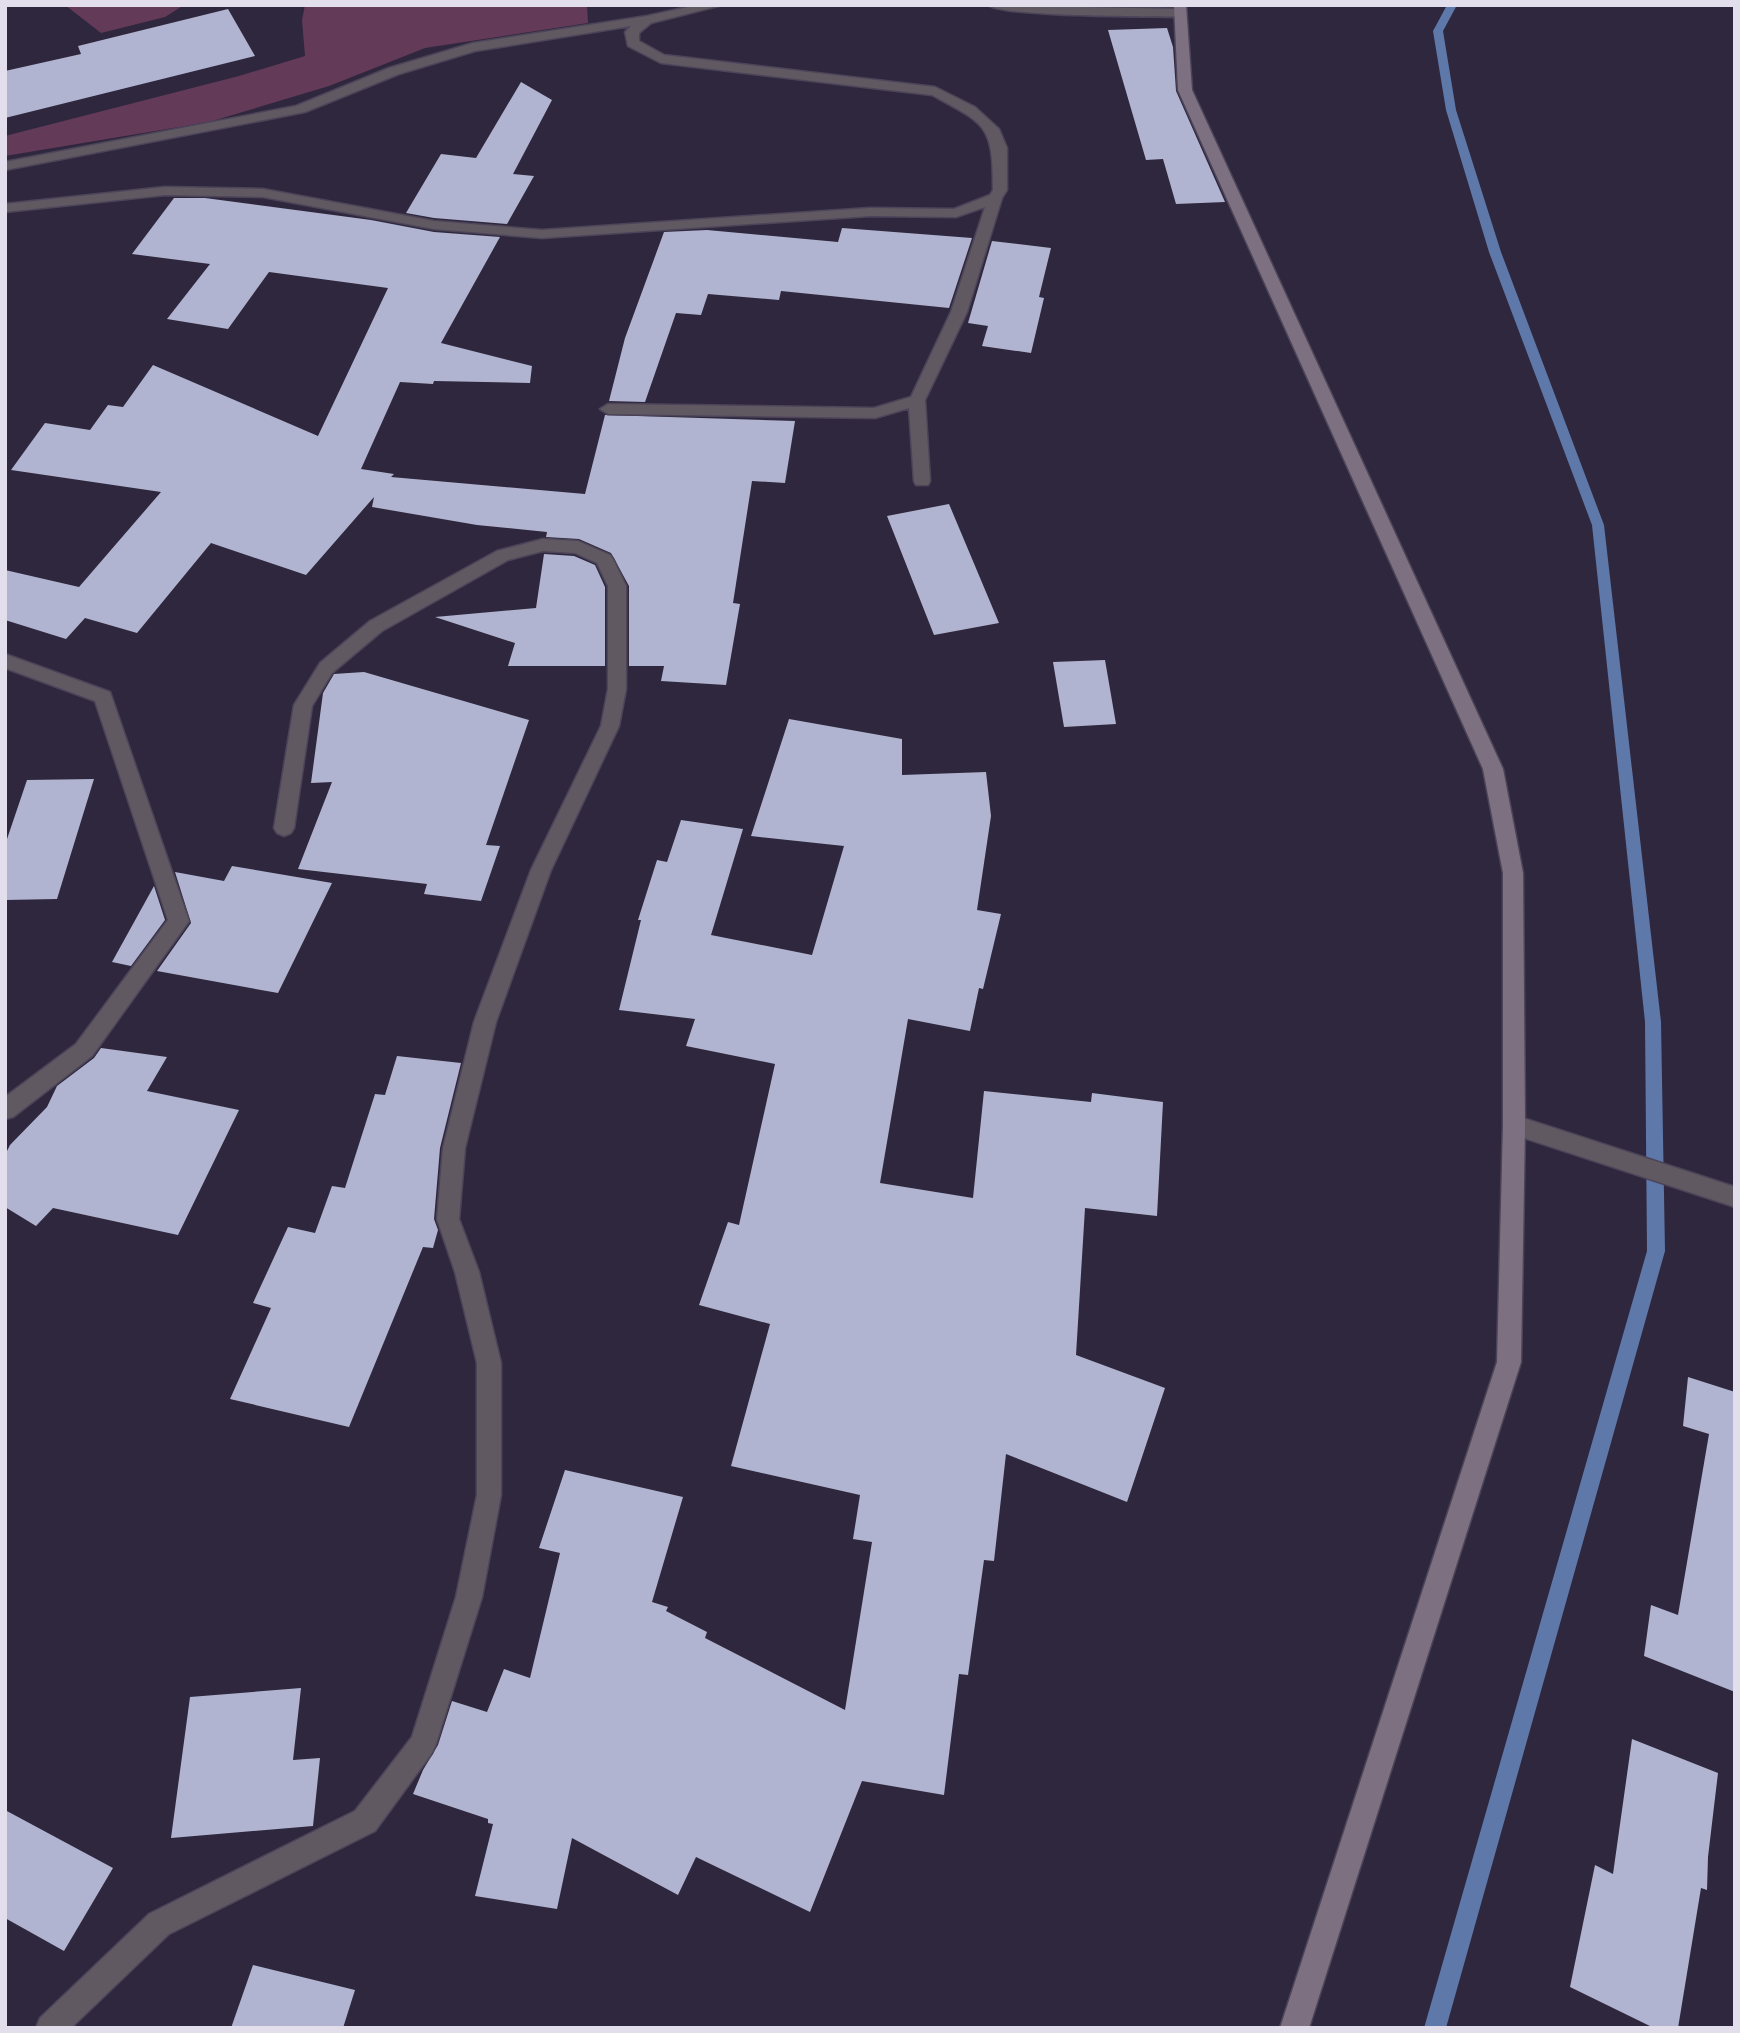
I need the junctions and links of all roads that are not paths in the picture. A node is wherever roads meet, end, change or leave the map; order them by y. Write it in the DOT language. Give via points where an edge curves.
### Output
graph roads {
  1 [pos="716,5"];
  2 [pos="994,5"];
  3 [pos="1180,9"];
  4 [pos="647,20"];
  5 [pos="5,166"];
  6 [pos="995,198"];
  7 [pos="5,208"];
  8 [pos="917,400"];
  9 [pos="608,409"];
  10 [pos="922,481"];
  11 [pos="5,661"];
  12 [pos="284,828"];
  13 [pos="5,1110"];
  14 [pos="1514,1125"];
  15 [pos="1735,1197"];
  16 [pos="50,2028"];
  17 [pos="1294,2028"];
  1 -- 4 [label="street"];
  2 -- 3 [label="street"];
  3 -- 14 [label="street" via="1185,90 1493,769 1513,873"];
  4 -- 5 [label="street" via="473,47 394,71 300,109"];
  4 -- 6 [label="street" via="632,32 633,43 661,59 935,91 970,110 992,129 1000,148 1000,190"];
  6 -- 7 [label="street" via="956,213 870,212 542,234 434,225 263,193 166,191"];
  6 -- 8 [label="street" via="960,312"];
  8 -- 9 [label="street" via="875,413"];
  8 -- 10 [label="street"];
  11 -- 13 [label="street" via="103,697 179,921 84,1050"];
  12 -- 16 [label="street" via="303,705 326,668 376,626 503,555 543,545 578,547 604,559 617,586 617,689 610,726 541,870 485,1022 454,1148 449,1219 489,1363 489,1495 469,1597 423,1744 365,1821 159,1924"];
  14 -- 15 [label="street"];
  14 -- 17 [label="street" via="1509,1362"];
}
